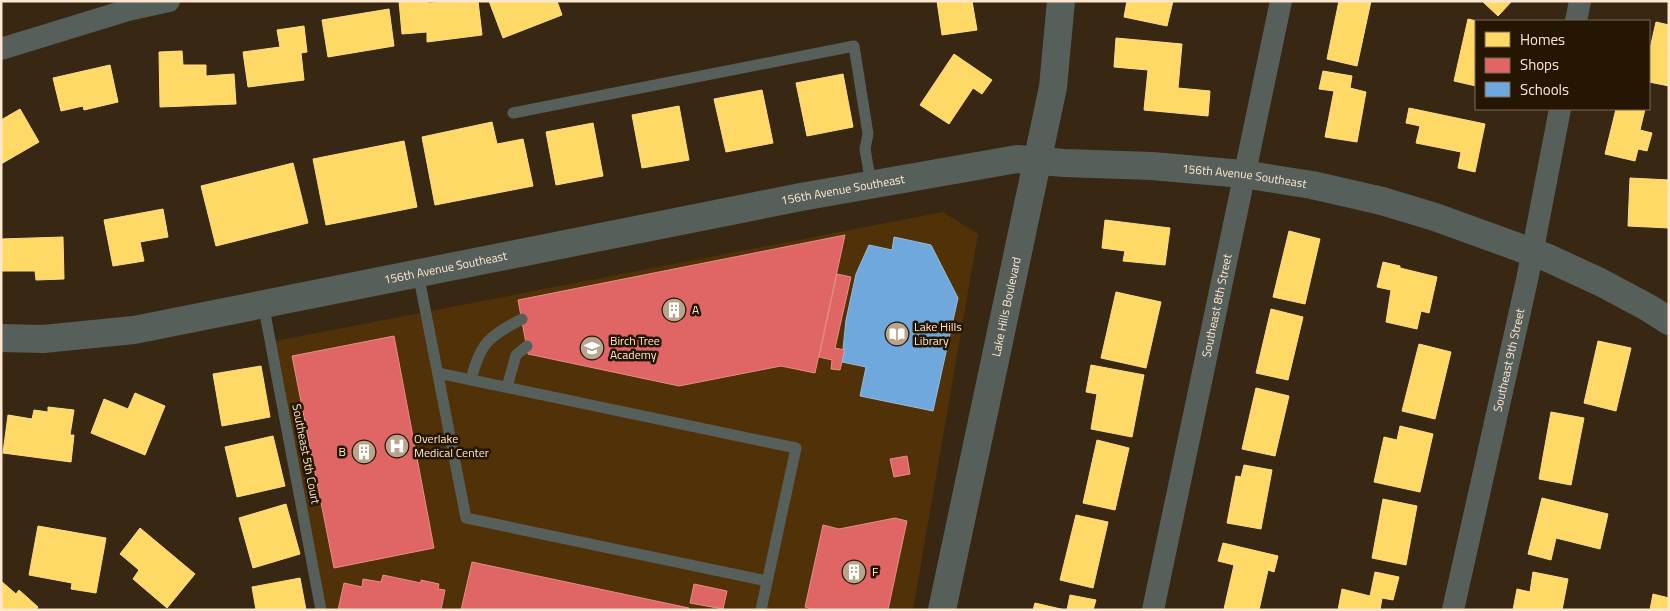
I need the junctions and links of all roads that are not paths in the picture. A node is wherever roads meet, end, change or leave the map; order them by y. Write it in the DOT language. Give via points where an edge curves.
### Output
graph roads {
  1 [pos="169,1"];
  2 [pos="1061,1"];
  3 [pos="1281,1"];
  4 [pos="1580,1"];
  5 [pos="1576,20"];
  6 [pos="1,49"];
  7 [pos="1560,110"];
  8 [pos="513,112"];
  9 [pos="1037,160"];
  10 [pos="1244,174"];
  11 [pos="871,184"];
  12 [pos="1532,252"];
  13 [pos="418,273"];
  14 [pos="262,303"];
  15 [pos="522,319"];
  16 [pos="1669,321"];
  17 [pos="1,338"];
  18 [pos="527,346"];
  19 [pos="438,373"];
  20 [pos="471,380"];
  21 [pos="506,387"];
  22 [pos="767,581"];
  23 [pos="322,610"];
  24 [pos="761,610"];
  25 [pos="942,610"];
  26 [pos="1153,610"];
  27 [pos="1453,610"];
  1 -- 6 [label="street" via="128,10"];
  2 -- 9 [label="street, Lake Hills Boulevard" via="1053,87"];
  3 -- 10 [label="street, Southeast 8th Street"];
  4 -- 5 [label="street"];
  7 -- 12 [label="street, Southeast 9th Street"];
  8 -- 11 [label="lane" via="854,46 868,134 864,149"];
  9 -- 10 [label="street, 156th Avenue Southeast"];
  9 -- 11 [label="street, 156th Avenue Southeast" via="1017,159"];
  9 -- 25 [label="street, Lake Hills Boulevard"];
  10 -- 12 [label="street, 156th Avenue Southeast" via="1382,201"];
  10 -- 26 [label="street, Southeast 8th Street"];
  11 -- 13 [label="street, 156th Avenue Southeast"];
  12 -- 16 [label="street, 156th Avenue Southeast" via="1600,282"];
  12 -- 27 [label="street, Southeast 9th Street"];
  13 -- 14 [label="street, 156th Avenue Southeast"];
  13 -- 19 [label="lane"];
  14 -- 17 [label="street, 156th Avenue Southeast" via="134,330 43,339"];
  14 -- 23 [label="lane, Southeast 5th Court"];
  15 -- 20 [label="lane" via="502,329 484,345 476,358"];
  18 -- 21 [label="lane" via="516,355"];
  19 -- 20 [label="lane"];
  19 -- 22 [label="lane" via="466,518"];
  20 -- 21 [label="lane"];
  21 -- 22 [label="lane" via="796,448"];
  22 -- 24 [label="lane"];
}
